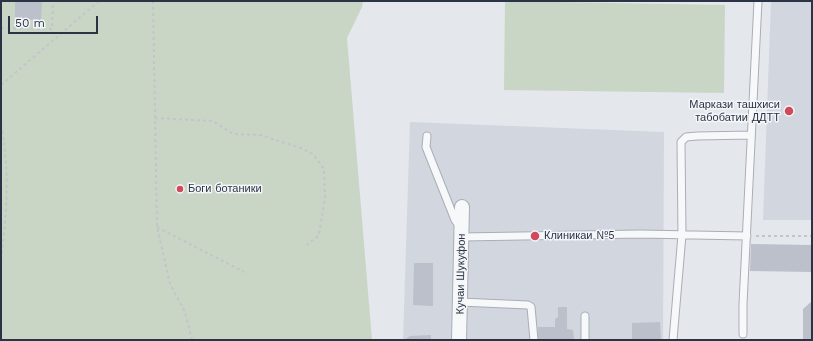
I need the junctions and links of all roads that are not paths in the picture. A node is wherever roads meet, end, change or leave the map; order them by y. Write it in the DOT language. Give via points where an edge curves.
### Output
graph roads {
  1 [pos="758,1"];
  2 [pos="751,135"];
  3 [pos="427,136"];
  4 [pos="462,207"];
  5 [pos="462,233"];
  6 [pos="682,235"];
  7 [pos="746,236"];
  8 [pos="460,302"];
  9 [pos="585,316"];
  10 [pos="743,334"];
  11 [pos="459,340"];
  12 [pos="534,340"];
  13 [pos="586,340"];
  14 [pos="673,340"];
  1 -- 2 [label="lane"];
  2 -- 6 [label="lane" via="686,137 681,142"];
  2 -- 7 [label="lane"];
  3 -- 5 [label="lane" via="426,147"];
  4 -- 5 [label="street, Кучаи Шукуфон"];
  5 -- 6 [label="lane"];
  5 -- 8 [label="street, Кучаи Шукуфон"];
  6 -- 7 [label="lane"];
  6 -- 14 [label="lane"];
  7 -- 10 [label="lane"];
  8 -- 11 [label="street, Кучаи Шукуфон"];
  8 -- 12 [label="lane" via="528,305 531,307"];
  9 -- 13 [label="lane"];
}
